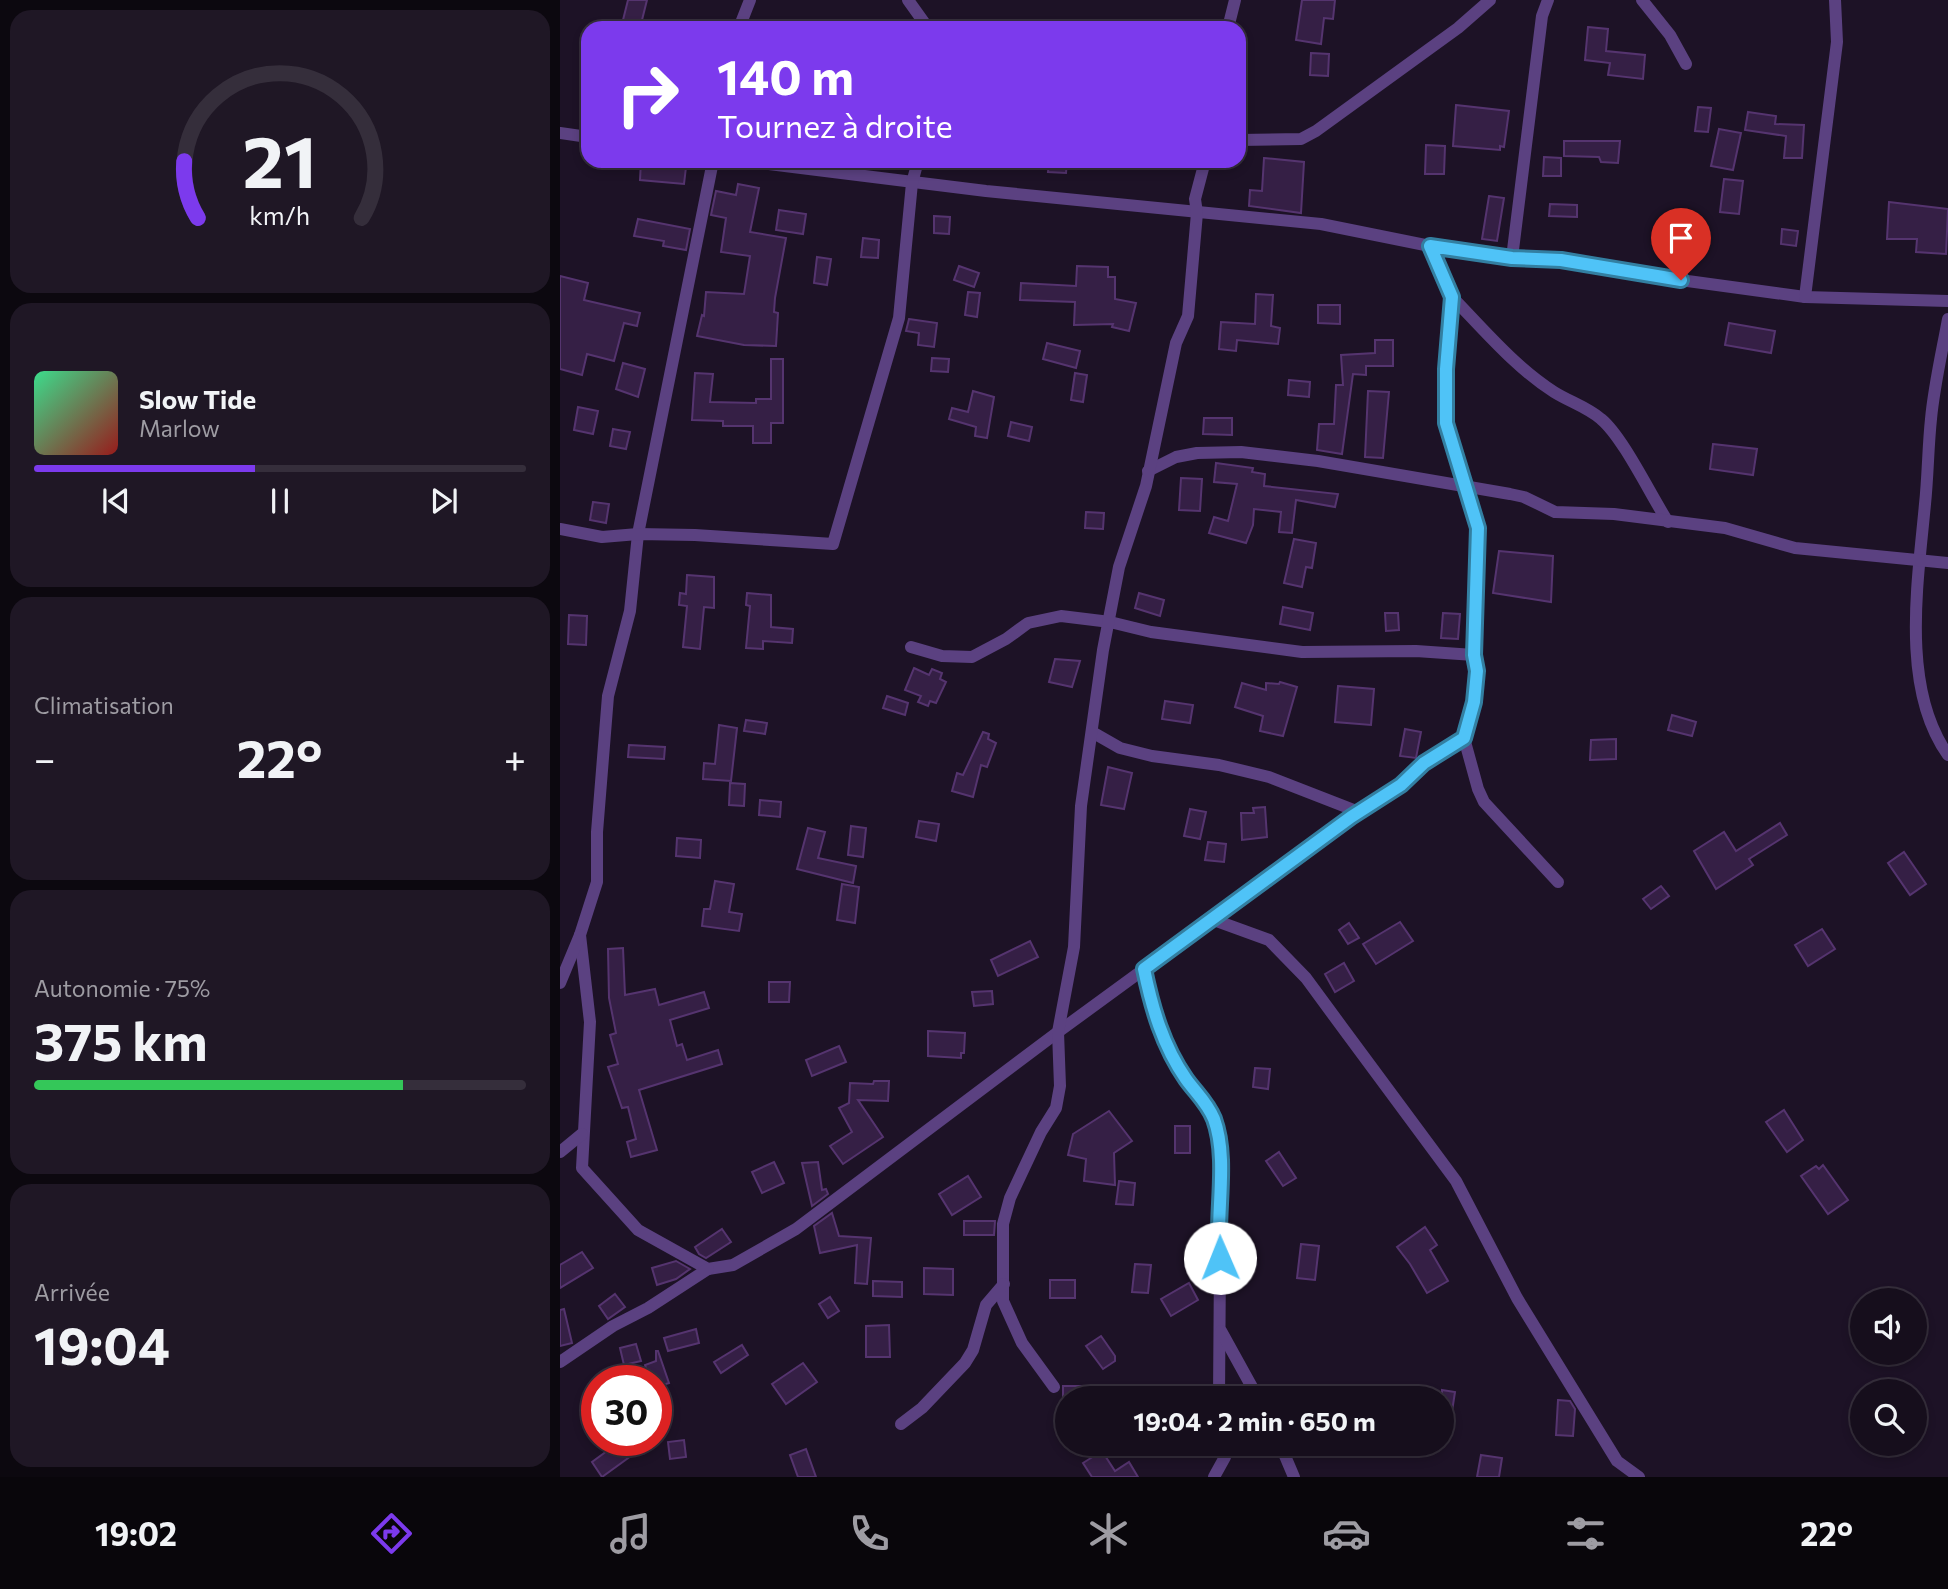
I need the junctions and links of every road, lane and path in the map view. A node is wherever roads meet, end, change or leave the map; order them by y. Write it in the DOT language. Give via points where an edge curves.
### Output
graph roads {
  1 [pos="750,0"];
  2 [pos="908,0"];
  3 [pos="1235,0"];
  4 [pos="1490,0"];
  5 [pos="1548,0"];
  6 [pos="1642,0"];
  7 [pos="1835,0"];
  8 [pos="742,21"];
  9 [pos="923,21"];
  10 [pos="1230,21"];
  11 [pos="1686,64"];
  12 [pos="560,132"];
  13 [pos="581,136"];
  14 [pos="1246,140"];
  15 [pos="712,168"];
  16 [pos="797,168"];
  17 [pos="916,168"];
  18 [pos="1203,168"];
  19 [pos="912,183"];
  20 [pos="1197,214"];
  21 [pos="1430,246"];
  22 [pos="1512,258"];
  23 [pos="1452,297"];
  24 [pos="1805,298"];
  25 [pos="1948,301"];
  26 [pos="1948,319"];
  27 [pos="1948,382"];
  28 [pos="1936,389"];
  29 [pos="1148,471"];
  30 [pos="1467,488"];
  31 [pos="1668,522"];
  32 [pos="560,529"];
  33 [pos="638,534"];
  34 [pos="1919,561"];
  35 [pos="1948,563"];
  36 [pos="1110,622"];
  37 [pos="911,647"];
  38 [pos="1474,655"];
  39 [pos="1092,732"];
  40 [pos="1464,738"];
  41 [pos="1948,755"];
  42 [pos="1359,812"];
  43 [pos="1558,882"];
  44 [pos="1214,920"];
  45 [pos="580,934"];
  46 [pos="1144,969"];
  47 [pos="560,983"];
  48 [pos="1058,1032"];
  49 [pos="582,1134"];
  50 [pos="560,1152"];
  51 [pos="708,1269"];
  52 [pos="1004,1284"];
  53 [pos="1219,1328"];
  54 [pos="560,1362"];
  55 [pos="1219,1386"];
  56 [pos="1251,1386"];
  57 [pos="1054,1387"];
  58 [pos="901,1424"];
  59 [pos="1225,1456"];
  60 [pos="1285,1456"];
  61 [pos="1214,1477"];
  62 [pos="1294,1477"];
  63 [pos="1639,1477"];
  1 -- 8 [label="street"];
  2 -- 9 [label="street"];
  3 -- 10 [label="street"];
  4 -- 14 [label="street" via="1315,131 1301,139"];
  5 -- 22 [label="street" via="1542,16"];
  6 -- 11 [label="street"];
  7 -- 24 [label="street" via="1837,42"];
  12 -- 13 [label="street"];
  15 -- 33 [label="street"];
  16 -- 19 [label="street"];
  17 -- 19 [label="street"];
  18 -- 20 [label="street" via="1195,199"];
  19 -- 20 [label="street"];
  19 -- 33 [label="street" via="899,318 833,544"];
  20 -- 21 [label="street" via="1321,224"];
  20 -- 29 [label="street" via="1188,316 1176,343"];
  21 -- 22 [label="street"];
  21 -- 23 [label="street"];
  22 -- 24 [label="street" via="1561,260"];
  23 -- 30 [label="street" via="1446,423"];
  23 -- 31 [label="street" via="1509,355 1555,393 1601,419"];
  24 -- 25 [label="street"];
  26 -- 28 [label="street"];
  27 -- 28 [label="street"];
  28 -- 34 [label="street"];
  29 -- 30 [label="street" via="1176,457 1241,452"];
  29 -- 36 [label="street" via="1119,568"];
  30 -- 31 [label="street" via="1524,497 1555,512"];
  30 -- 38 [label="street" via="1478,528"];
  31 -- 34 [label="street" via="1725,528 1796,548"];
  32 -- 33 [label="street" via="602,537"];
  33 -- 45 [label="street" via="631,611 608,696 597,882"];
  34 -- 35 [label="street"];
  34 -- 41 [label="street" via="1921,690"];
  36 -- 37 [label="street" via="1060,616 1028,623 972,657 942,656"];
  36 -- 38 [label="street" via="1151,632 1302,652"];
  36 -- 39 [label="street"];
  38 -- 40 [label="street" via="1474,702"];
  39 -- 42 [label="street" via="1120,748 1269,777"];
  39 -- 48 [label="street" via="1082,806 1074,947"];
  40 -- 42 [label="street"];
  40 -- 43 [label="street" via="1483,802"];
  42 -- 44 [label="street"];
  44 -- 46 [label="street"];
  44 -- 63 [label="street" via="1269,940 1313,988 1456,1181 1517,1298 1617,1461"];
  45 -- 47 [label="street"];
  45 -- 49 [label="street" via="590,1022"];
  46 -- 48 [label="street"];
  46 -- 53 [label="street" via="1155,1019 1186,1079 1204,1098 1215,1121 1222,1187 1217,1235"];
  48 -- 51 [label="street" via="796,1229 733,1265"];
  48 -- 52 [label="street" via="1056,1108 1010,1198 1003,1224"];
  49 -- 50 [label="street"];
  49 -- 51 [label="street" via="582,1168 603,1193 638,1230"];
  51 -- 54 [label="street"];
  52 -- 57 [label="street" via="1003,1301 1013,1326"];
  52 -- 58 [label="street" via="986,1305 965,1363"];
  53 -- 55 [label="street"];
  53 -- 56 [label="street"];
  59 -- 61 [label="street"];
  60 -- 62 [label="street"];
}
